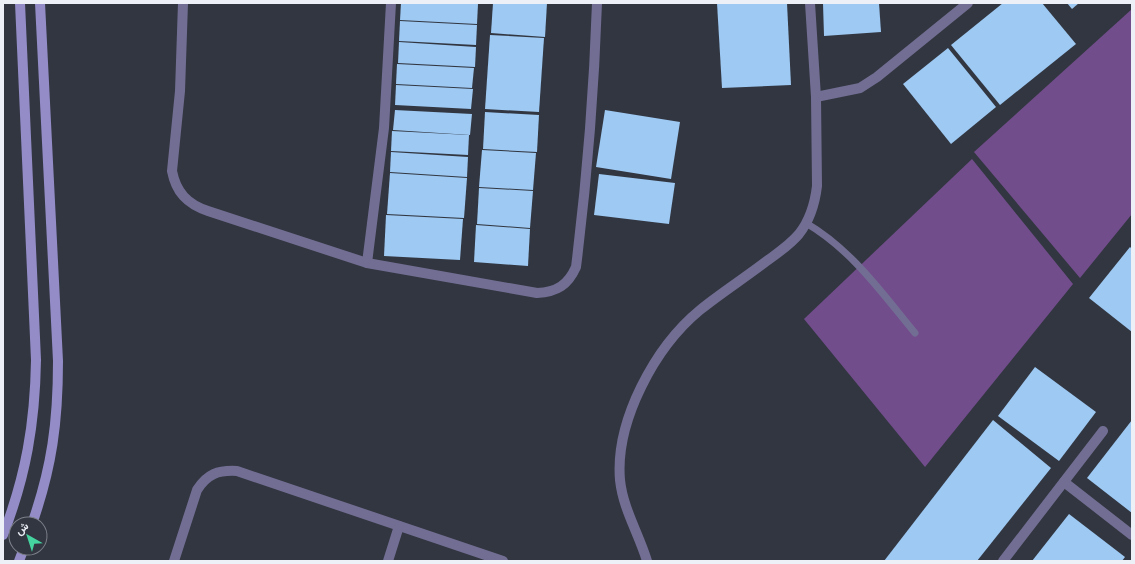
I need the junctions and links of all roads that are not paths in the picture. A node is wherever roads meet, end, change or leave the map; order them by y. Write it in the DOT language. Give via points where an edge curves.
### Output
graph roads {
  1 [pos="20,3"];
  2 [pos="40,3"];
  3 [pos="183,3"];
  4 [pos="391,3"];
  5 [pos="597,3"];
  6 [pos="810,3"];
  7 [pos="968,3"];
  8 [pos="816,97"];
  9 [pos="806,223"];
  10 [pos="367,262"];
  11 [pos="915,333"];
  12 [pos="1103,431"];
  13 [pos="1064,482"];
  14 [pos="35,516"];
  15 [pos="399,526"];
  16 [pos="3,535"];
  17 [pos="1132,535"];
  18 [pos="174,561"];
  19 [pos="388,561"];
  20 [pos="503,561"];
  21 [pos="647,561"];
  22 [pos="1003,561"];
  1 -- 16 [label="street" via="36,360 35,402 30,445 20,486"];
  2 -- 14 [label="street" via="58,361 58,406 52,451"];
  3 -- 10 [label="street" via="180,92 172,171 174,182 180,192 187,201 197,207"];
  4 -- 10 [label="street" via="384,128"];
  5 -- 10 [label="street" via="587,176 576,267 571,279 550,293 537,293"];
  6 -- 8 [label="street"];
  7 -- 8 [label="street" via="866,84 840,93"];
  8 -- 9 [label="street" via="817,186 814,205"];
  9 -- 11 [label="lane" via="848,253"];
  9 -- 21 [label="street" via="790,243 700,310 675,334 639,394 625,429 620,456 620,481"];
  12 -- 13 [label="street"];
  13 -- 17 [label="street"];
  13 -- 22 [label="street"];
  15 -- 18 [label="street" via="236,471 225,470 214,473 204,480 197,490"];
  15 -- 19 [label="street"];
  15 -- 20 [label="street"];
}
